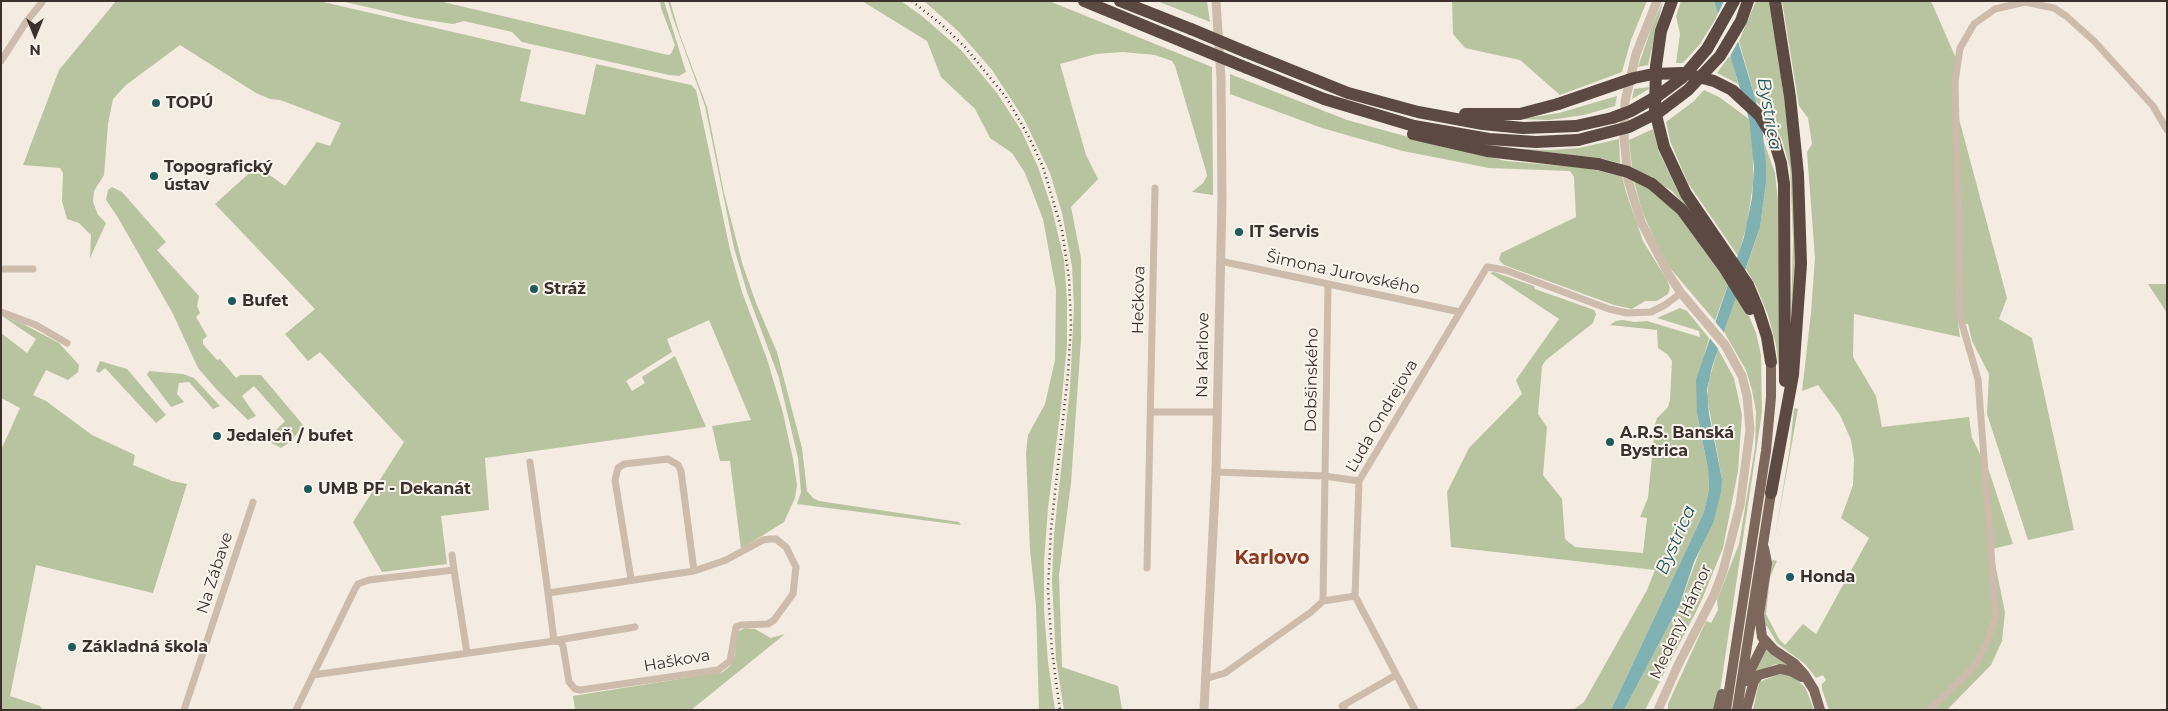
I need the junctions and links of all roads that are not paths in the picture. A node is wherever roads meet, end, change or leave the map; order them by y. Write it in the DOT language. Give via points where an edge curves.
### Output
graph roads {
  1 [pos="43,1"];
  2 [pos="1084,1"];
  3 [pos="1120,1"];
  4 [pos="1216,1"];
  5 [pos="1657,1"];
  6 [pos="1672,1"];
  7 [pos="1734,1"];
  8 [pos="1748,1"];
  9 [pos="1775,1"];
  10 [pos="1,61"];
  11 [pos="1324,99"];
  12 [pos="1390,105"];
  13 [pos="2167,130"];
  14 [pos="1156,188"];
  15 [pos="1220,261"];
  16 [pos="1,269"];
  17 [pos="33,269"];
  18 [pos="1328,285"];
  19 [pos="1746,291"];
  20 [pos="1681,293"];
  21 [pos="1,312"];
  22 [pos="1460,312"];
  23 [pos="68,343"];
  24 [pos="1770,356"];
  25 [pos="1151,412"];
  26 [pos="1217,412"];
  27 [pos="1786,416"];
  28 [pos="530,462"];
  29 [pos="1216,472"];
  30 [pos="1324,476"];
  31 [pos="1358,480"];
  32 [pos="1771,493"];
  33 [pos="253,502"];
  34 [pos="1762,542"];
  35 [pos="452,554"];
  36 [pos="1147,568"];
  37 [pos="454,570"];
  38 [pos="694,571"];
  39 [pos="631,579"];
  40 [pos="548,593"];
  41 [pos="1355,596"];
  42 [pos="1324,601"];
  43 [pos="635,627"];
  44 [pos="556,640"];
  45 [pos="1765,641"];
  46 [pos="467,653"];
  47 [pos="1732,672"];
  48 [pos="1396,675"];
  49 [pos="312,676"];
  50 [pos="1205,679"];
  51 [pos="1809,682"];
  52 [pos="184,710"];
  53 [pos="296,710"];
  54 [pos="1204,710"];
  55 [pos="1344,710"];
  56 [pos="1415,710"];
  57 [pos="1658,710"];
  58 [pos="1718,710"];
  59 [pos="1726,710"];
  60 [pos="1737,710"];
  61 [pos="1746,710"];
  62 [pos="1820,710"];
  63 [pos="1929,710"];
  1 -- 10 [label="street"];
  2 -- 11 [label="highway, bridge"];
  3 -- 12 [label="highway, bridge" via="1348,93"];
  4 -- 15 [label="street, Na Karlove" via="1223,124"];
  5 -- 20 [label="street" via="1632,69 1625,102 1624,137 1628,180 1641,222"];
  6 -- 19 [label="highway" via="1661,31 1656,66 1658,126 1679,181 1729,255"];
  7 -- 12 [label="highway, bridge" via="1708,49 1682,78 1659,95 1612,118 1576,126 1504,126 1440,117"];
  8 -- 11 [label="highway, bridge" via="1741,21 1720,56 1688,90 1659,112 1629,127 1578,140 1536,142 1466,136 1414,126"];
  9 -- 27 [label="highway" via="1793,124 1800,221 1798,329"];
  11 -- 19 [label="highway, bridge" via="1354,117 1459,145 1598,164 1628,172 1652,184 1682,210 1724,269"];
  12 -- 27 [label="highway, bridge" via="1505,115 1537,110 1653,74 1684,73 1732,90 1759,115 1772,137 1781,163 1784,184"];
  13 -- 63 [label="street" via="2153,106 2094,41 2054,8 2025,2 1995,9 1974,24 1960,48 1955,82 1960,317 1978,379 1996,617 1973,668"];
  14 -- 25 [label="street, Hečkova"];
  15 -- 18 [label="street, Šimona Jurovského"];
  15 -- 26 [label="street, Na Karlove"];
  16 -- 17 [label="street"];
  18 -- 22 [label="street, Šimona Jurovského"];
  18 -- 30 [label="street, Dobšinského"];
  19 -- 24 [label="highway"];
  20 -- 22 [label="street, Ľuda Ondrejova" via="1651,312 1627,313 1505,270 1487,267"];
  20 -- 57 [label="street, Medený Hámor" via="1725,344 1742,376 1750,430 1745,478 1729,551 1717,586"];
  21 -- 23 [label="street" via="36,325"];
  22 -- 31 [label="street, Ľuda Ondrejova"];
  24 -- 47 [label="main road" via="1771,397 1766,452"];
  25 -- 26 [label="street"];
  25 -- 36 [label="street, Hečkova"];
  26 -- 29 [label="street, Na Karlove"];
  27 -- 32 [label="highway"];
  28 -- 40 [label="street, Haškova"];
  29 -- 30 [label="street"];
  29 -- 50 [label="street, Na Karlove"];
  30 -- 31 [label="street"];
  30 -- 42 [label="street, Dobšinského"];
  31 -- 41 [label="street, Ľuda Ondrejova"];
  32 -- 34 [label="main road"];
  33 -- 52 [label="street, Na Zábave"];
  34 -- 45 [label="main road" via="1767,563 1759,614"];
  34 -- 60 [label="main road"];
  35 -- 37 [label="street"];
  37 -- 46 [label="street"];
  37 -- 49 [label="street" via="358,584"];
  38 -- 39 [label="street, Haškova"];
  38 -- 39 [label="street" via="678,465 668,459 624,464 618,468 615,480"];
  38 -- 44 [label="street, Haškova" via="726,560 763,540 776,539 786,547 796,567 793,594 774,620 768,624 736,627 730,661 718,670 580,690 569,682 563,646"];
  39 -- 40 [label="street, Haškova"];
  40 -- 44 [label="street, Haškova"];
  41 -- 42 [label="street"];
  41 -- 48 [label="street, Ľuda Ondrejova"];
  42 -- 50 [label="street" via="1224,674"];
  43 -- 44 [label="street"];
  44 -- 46 [label="street"];
  45 -- 51 [label="main road" via="1795,664"];
  45 -- 61 [label="main road" via="1749,673"];
  46 -- 49 [label="street"];
  47 -- 58 [label="main road"];
  47 -- 59 [label="main road"];
  48 -- 55 [label="street" via="1342,706"];
  48 -- 56 [label="street, Ľuda Ondrejova"];
  49 -- 53 [label="street"];
  50 -- 54 [label="street, Na Karlove"];
  51 -- 61 [label="main road" via="1791,671 1780,669 1759,675 1754,681"];
  51 -- 62 [label="main road"];
}
